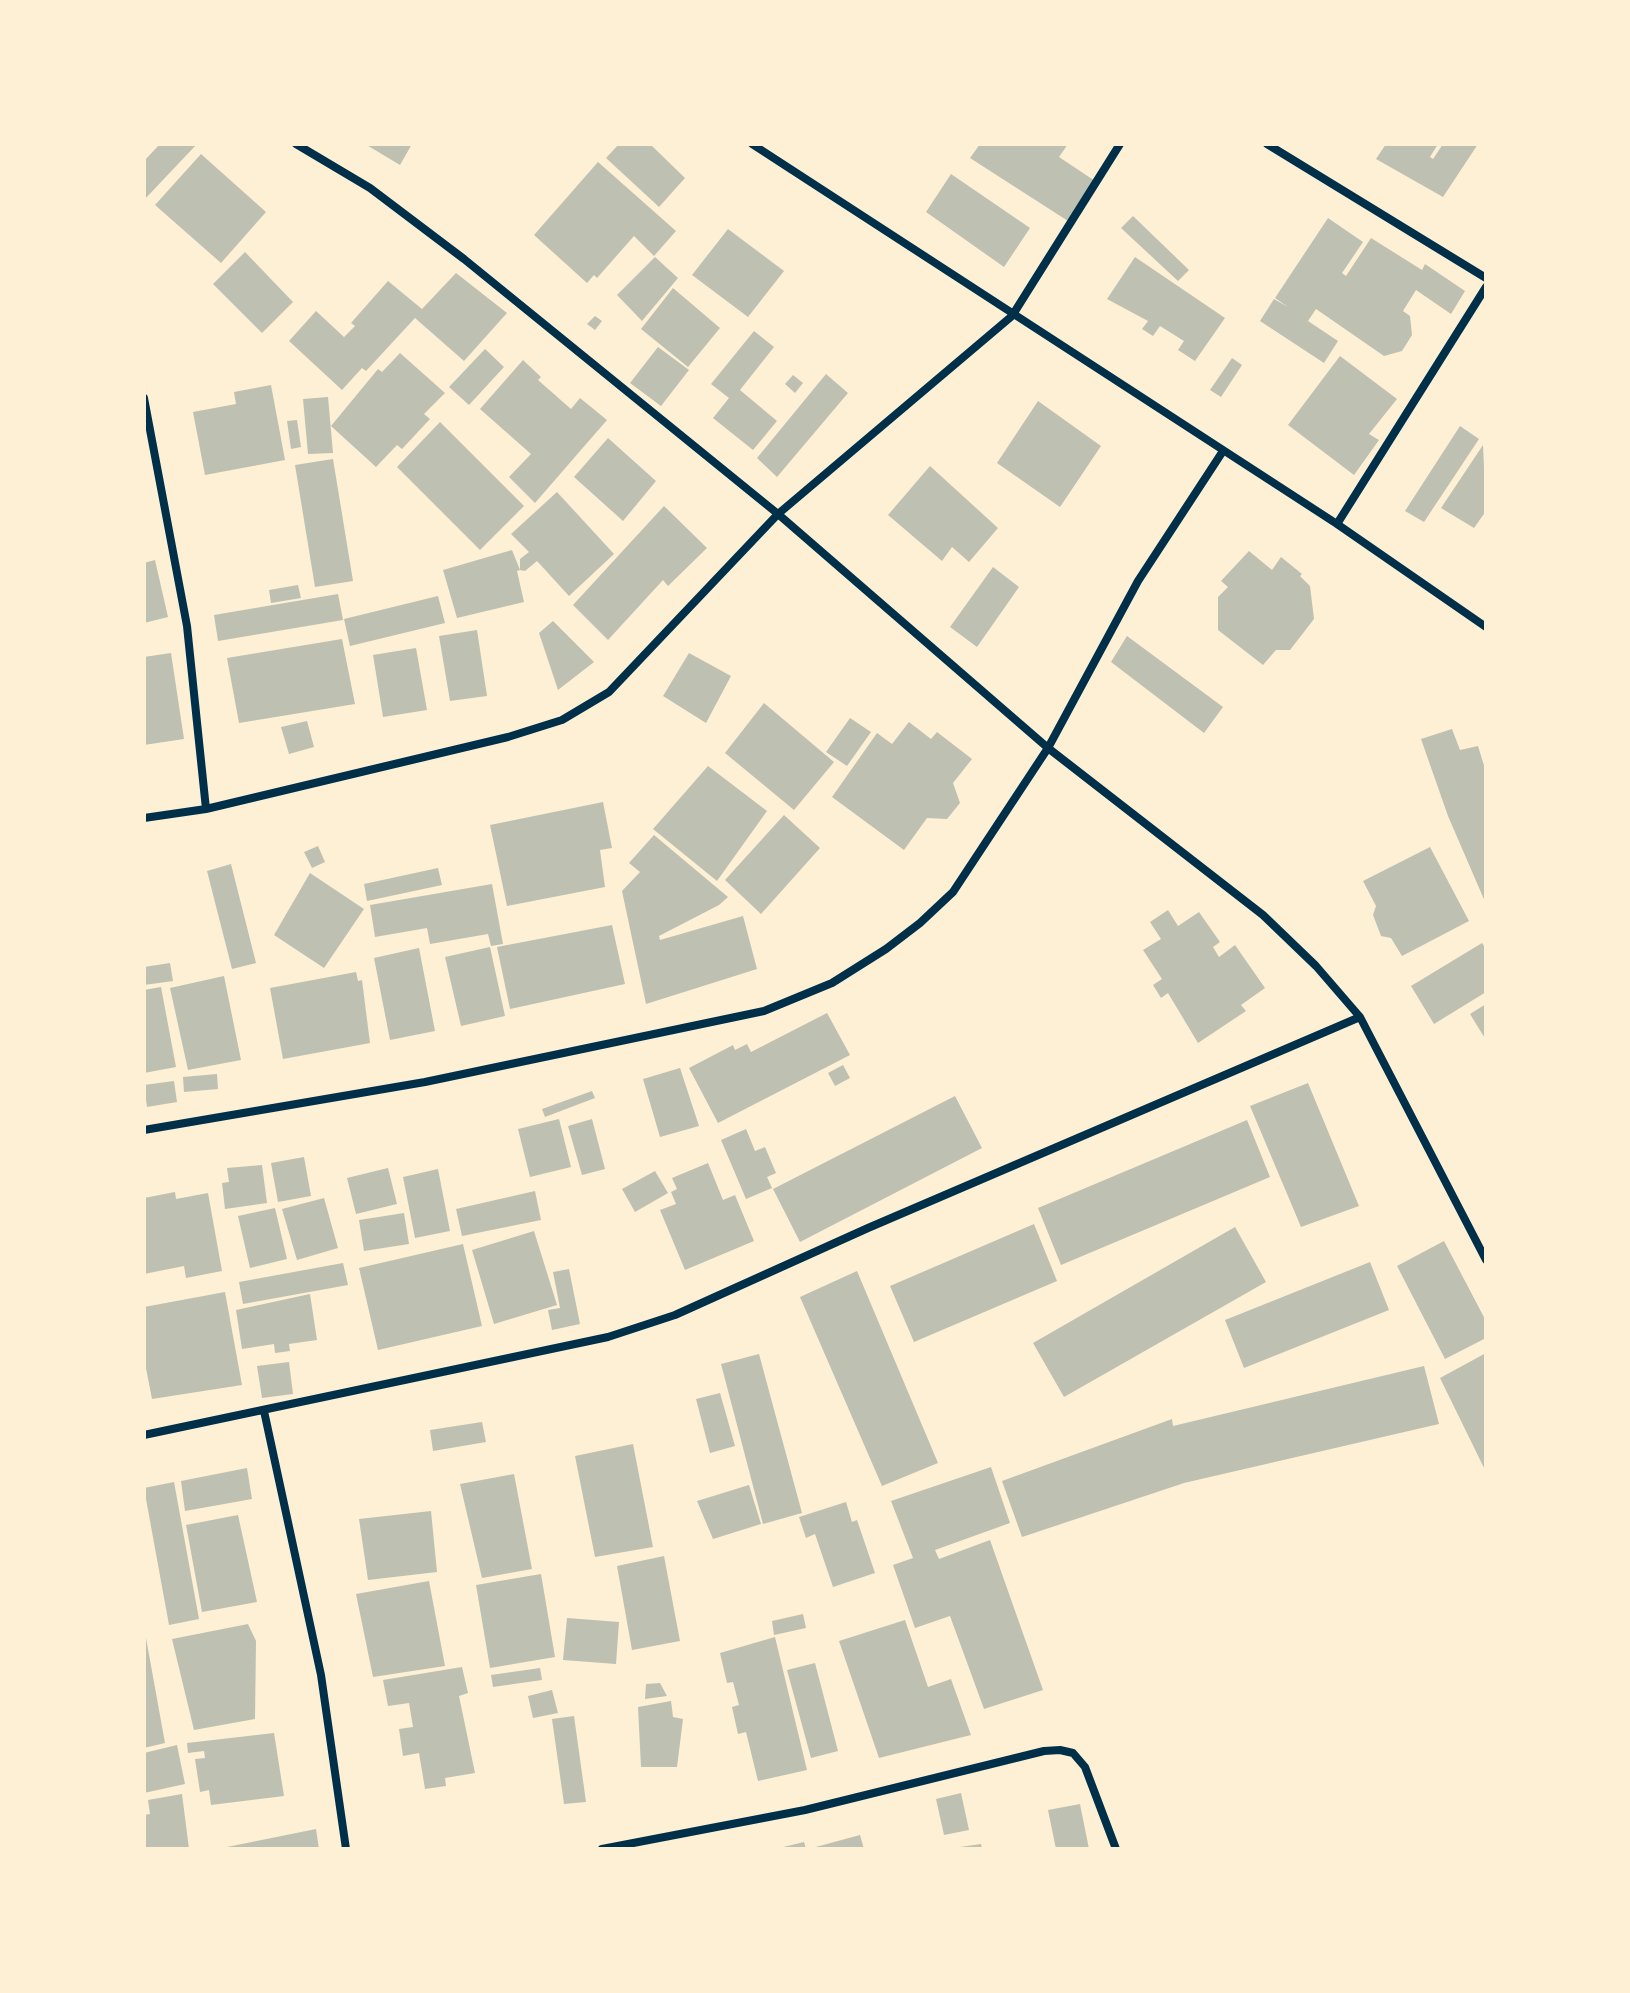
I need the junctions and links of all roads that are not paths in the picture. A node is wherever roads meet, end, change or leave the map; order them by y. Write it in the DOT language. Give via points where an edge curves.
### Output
graph roads {
  1 [pos="296,144"];
  2 [pos="752,144"];
  3 [pos="1120,144"];
  4 [pos="1267,144"];
  5 [pos="1486,278"];
  6 [pos="1486,287"];
  7 [pos="1012,316"];
  8 [pos="144,398"];
  9 [pos="1223,451"];
  10 [pos="778,514"];
  11 [pos="1337,524"];
  12 [pos="1486,627"];
  13 [pos="1048,748"];
  14 [pos="206,809"];
  15 [pos="144,818"];
  16 [pos="1360,1017"];
  17 [pos="144,1130"];
  18 [pos="1486,1260"];
  19 [pos="264,1411"];
  20 [pos="144,1435"];
  21 [pos="346,1849"];
  22 [pos="602,1849"];
  23 [pos="1116,1849"];
  1 -- 10 [label="street" via="370,188 452,250"];
  2 -- 7 [label="street"];
  3 -- 7 [label="street"];
  4 -- 5 [label="street"];
  6 -- 11 [label="street"];
  7 -- 9 [label="street"];
  7 -- 10 [label="street"];
  8 -- 14 [label="street" via="187,626"];
  9 -- 11 [label="street"];
  9 -- 13 [label="street" via="1138,581"];
  10 -- 13 [label="street"];
  10 -- 14 [label="street" via="609,692 562,720"];
  11 -- 12 [label="street"];
  13 -- 16 [label="street" via="1263,915"];
  13 -- 17 [label="street" via="953,892 920,923 832,983 764,1011 425,1082"];
  14 -- 15 [label="street"];
  16 -- 18 [label="street"];
  16 -- 19 [label="street" via="675,1315 608,1337"];
  19 -- 20 [label="street"];
  19 -- 21 [label="street" via="321,1675"];
  22 -- 23 [label="street" via="805,1810 1060,1750 1073,1753 1085,1767"];
}
